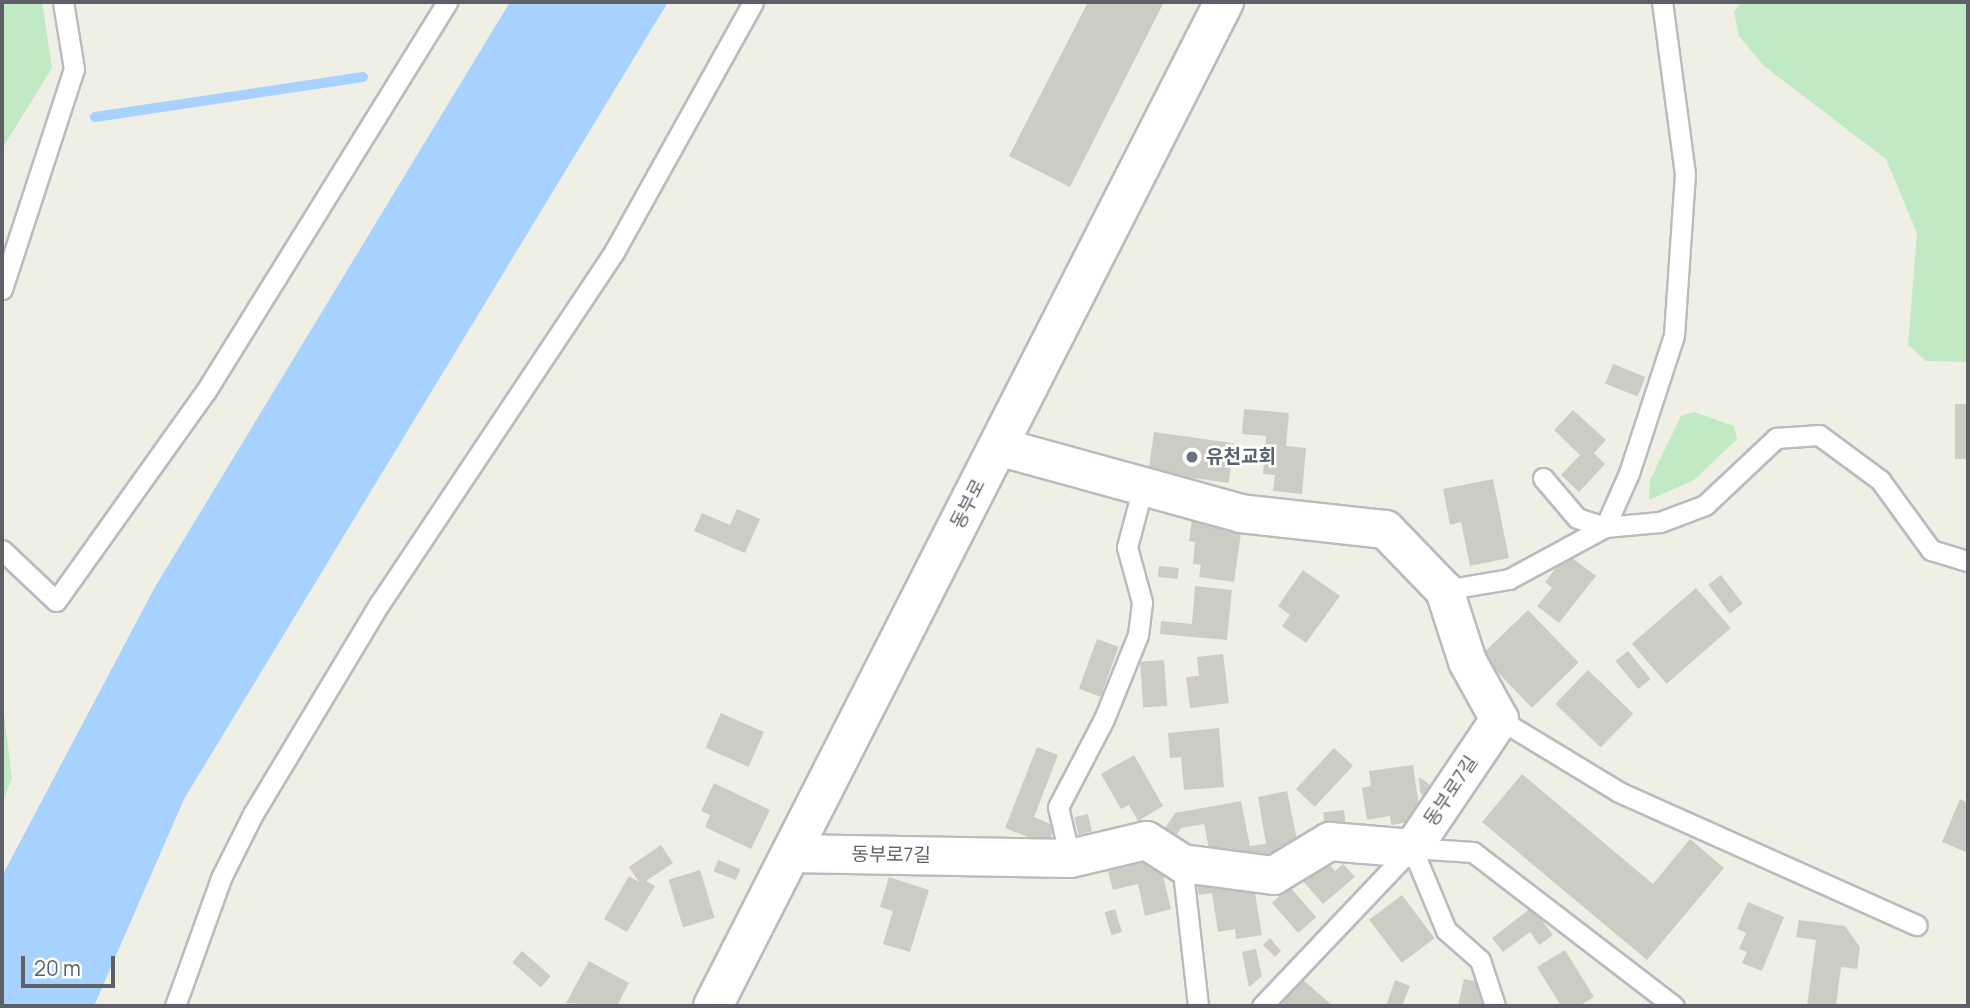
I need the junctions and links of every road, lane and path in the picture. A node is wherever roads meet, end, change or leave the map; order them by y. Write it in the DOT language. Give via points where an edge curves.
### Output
graph roads {
  1 [pos="63,2"];
  2 [pos="447,2"];
  3 [pos="753,2"];
  4 [pos="1224,2"];
  5 [pos="1662,2"];
  6 [pos="2,289"];
  7 [pos="998,446"];
  8 [pos="1542,478"];
  9 [pos="1143,486"];
  10 [pos="1605,527"];
  11 [pos="2,550"];
  12 [pos="1968,561"];
  13 [pos="1444,590"];
  14 [pos="1499,719"];
  15 [pos="1412,848"];
  16 [pos="790,853"];
  17 [pos="1070,858"];
  18 [pos="1182,863"];
  19 [pos="1917,925"];
  20 [pos="1670,1005"];
  21 [pos="175,1006"];
  22 [pos="713,1006"];
  23 [pos="1198,1006"];
  24 [pos="1262,1006"];
  25 [pos="1495,1006"];
  1 -- 6 [label="lane" via="74,69"];
  2 -- 11 [label="lane" via="206,391 56,601"];
  3 -- 21 [label="lane" via="614,252 380,603 253,814 221,878"];
  4 -- 7 [label="street, 동부로"];
  5 -- 10 [label="lane" via="1685,174 1674,335"];
  7 -- 9 [label="street"];
  7 -- 16 [label="street, 동부로"];
  8 -- 10 [label="lane" via="1577,518"];
  9 -- 13 [label="street" via="1241,513 1385,529"];
  9 -- 17 [label="lane" via="1128,547 1142,602 1138,635 1104,719 1058,807"];
  10 -- 12 [label="lane" via="1660,522 1705,505 1776,438 1819,435 1880,480 1931,550"];
  10 -- 13 [label="lane" via="1509,579"];
  13 -- 14 [label="street" via="1467,660"];
  14 -- 15 [label="street, 동부로7길"];
  14 -- 19 [label="lane" via="1619,792"];
  15 -- 18 [label="street, 동부로7길" via="1329,841 1273,875"];
  15 -- 20 [label="lane" via="1473,852"];
  15 -- 24 [label="lane"];
  15 -- 25 [label="lane" via="1446,930 1480,960"];
  16 -- 17 [label="street, 동부로7길"];
  16 -- 22 [label="street, 동부로"];
  17 -- 18 [label="street, 동부로7길" via="1146,840"];
  18 -- 23 [label="lane"];
}
